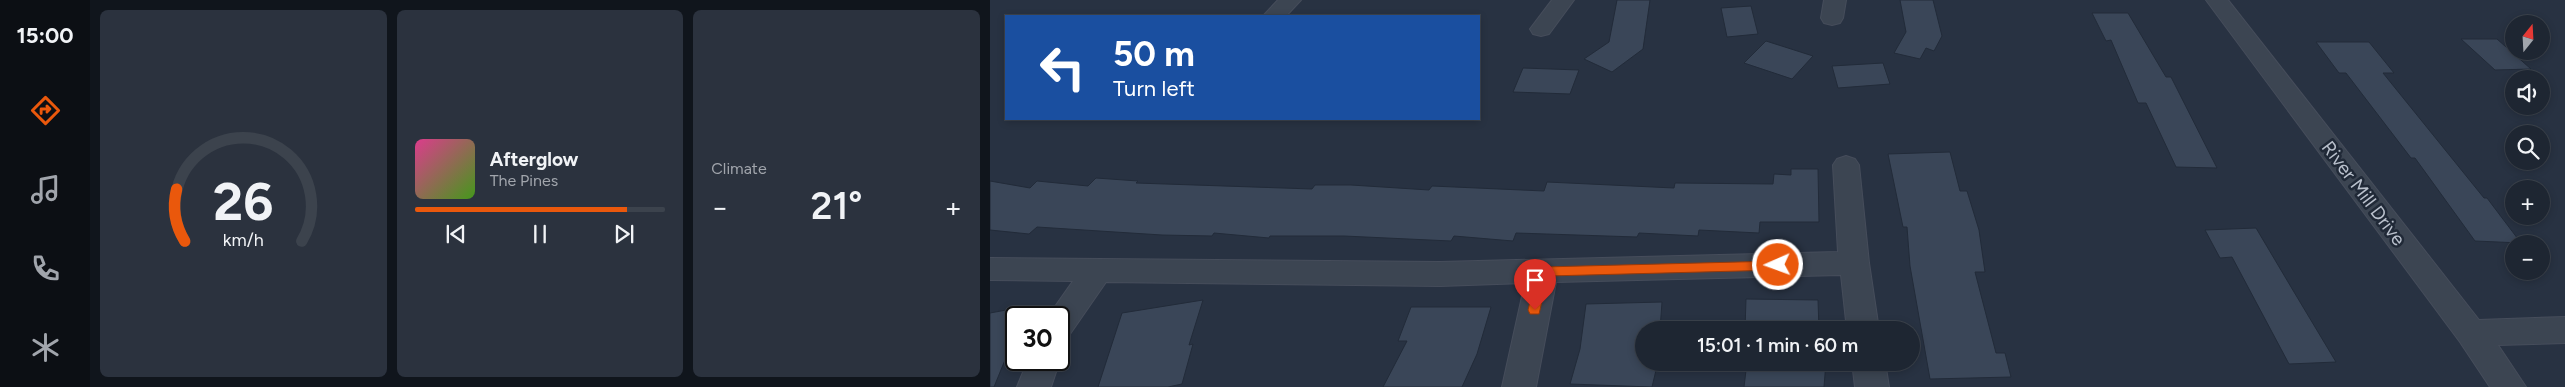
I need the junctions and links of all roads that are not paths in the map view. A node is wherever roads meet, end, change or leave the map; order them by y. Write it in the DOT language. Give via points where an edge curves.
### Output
graph roads {
  1 [pos="1290,0"];
  2 [pos="1563,0"];
  3 [pos="2217,0"];
  4 [pos="1275,15"];
  5 [pos="1541,29"];
  6 [pos="1846,165"];
  7 [pos="1854,263"];
  8 [pos="990,268"];
  9 [pos="1098,270"];
  10 [pos="1543,272"];
  11 [pos="1070,309"];
  12 [pos="1863,321"];
  13 [pos="2565,330"];
  14 [pos="2471,333"];
  15 [pos="1040,371"];
  16 [pos="1869,371"];
  17 [pos="1034,387"];
  18 [pos="1519,387"];
  19 [pos="1872,387"];
  20 [pos="2509,387"];
  1 -- 4 [label="street"];
  2 -- 5 [label="street"];
  3 -- 14 [label="street, River Mill Drive"];
  6 -- 7 [label="street"];
  7 -- 10 [label="street"];
  7 -- 12 [label="street"];
  8 -- 9 [label="street"];
  9 -- 10 [label="street"];
  9 -- 11 [label="street"];
  10 -- 18 [label="street"];
  13 -- 14 [label="street"];
  14 -- 20 [label="street, River Mill Drive"];
  15 -- 17 [label="street"];
  16 -- 19 [label="street"];
}
